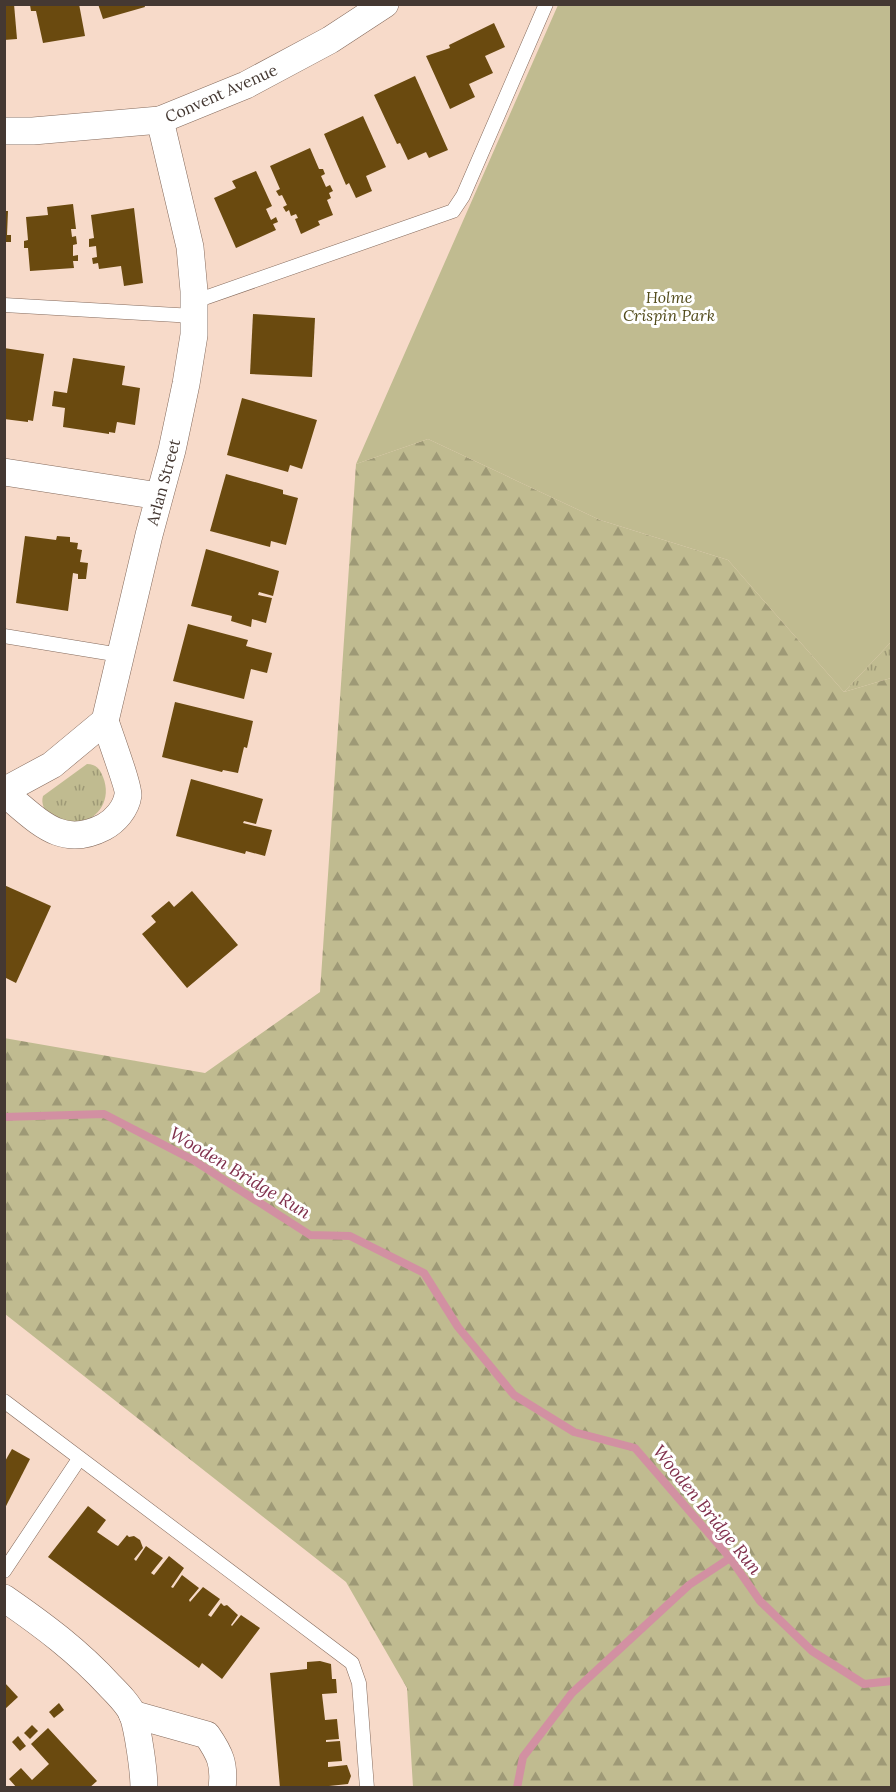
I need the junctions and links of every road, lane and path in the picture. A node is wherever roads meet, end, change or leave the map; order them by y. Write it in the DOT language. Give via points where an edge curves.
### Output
graph roads {
  1 [pos="385,4"];
  2 [pos="546,4"];
  3 [pos="160,120"];
  4 [pos="4,131"];
  5 [pos="4,305"];
  6 [pos="194,309"];
  7 [pos="4,472"];
  8 [pos="159,496"];
  9 [pos="4,636"];
  10 [pos="120,655"];
  11 [pos="105,721"];
  12 [pos="4,792"];
  13 [pos="4,1401"];
  14 [pos="79,1459"];
  15 [pos="4,1571"];
  16 [pos="4,1598"];
  17 [pos="132,1714"];
  18 [pos="144,1788"];
  19 [pos="222,1788"];
  20 [pos="367,1788"];
  1 -- 3 [label="street, Convent Avenue" via="246,85"];
  2 -- 6 [label="lane" via="453,211"];
  3 -- 4 [label="street, Convent Avenue"];
  3 -- 6 [label="street, Arlan Street" via="190,247"];
  5 -- 6 [label="lane"];
  6 -- 8 [label="street, Arlan Street" via="186,384"];
  7 -- 8 [label="street"];
  8 -- 10 [label="street, Arlan Street"];
  9 -- 10 [label="lane"];
  10 -- 11 [label="street, Arlan Street"];
  11 -- 12 [label="street" via="52,765"];
  11 -- 12 [label="street" via="129,794 113,822 90,834 69,836 50,829"];
  13 -- 14 [label="lane"];
  14 -- 15 [label="lane"];
  14 -- 20 [label="lane" via="352,1664 359,1683"];
  16 -- 17 [label="street" via="92,1666"];
  17 -- 18 [label="street"];
  17 -- 19 [label="street" via="207,1735 224,1770"];
}
